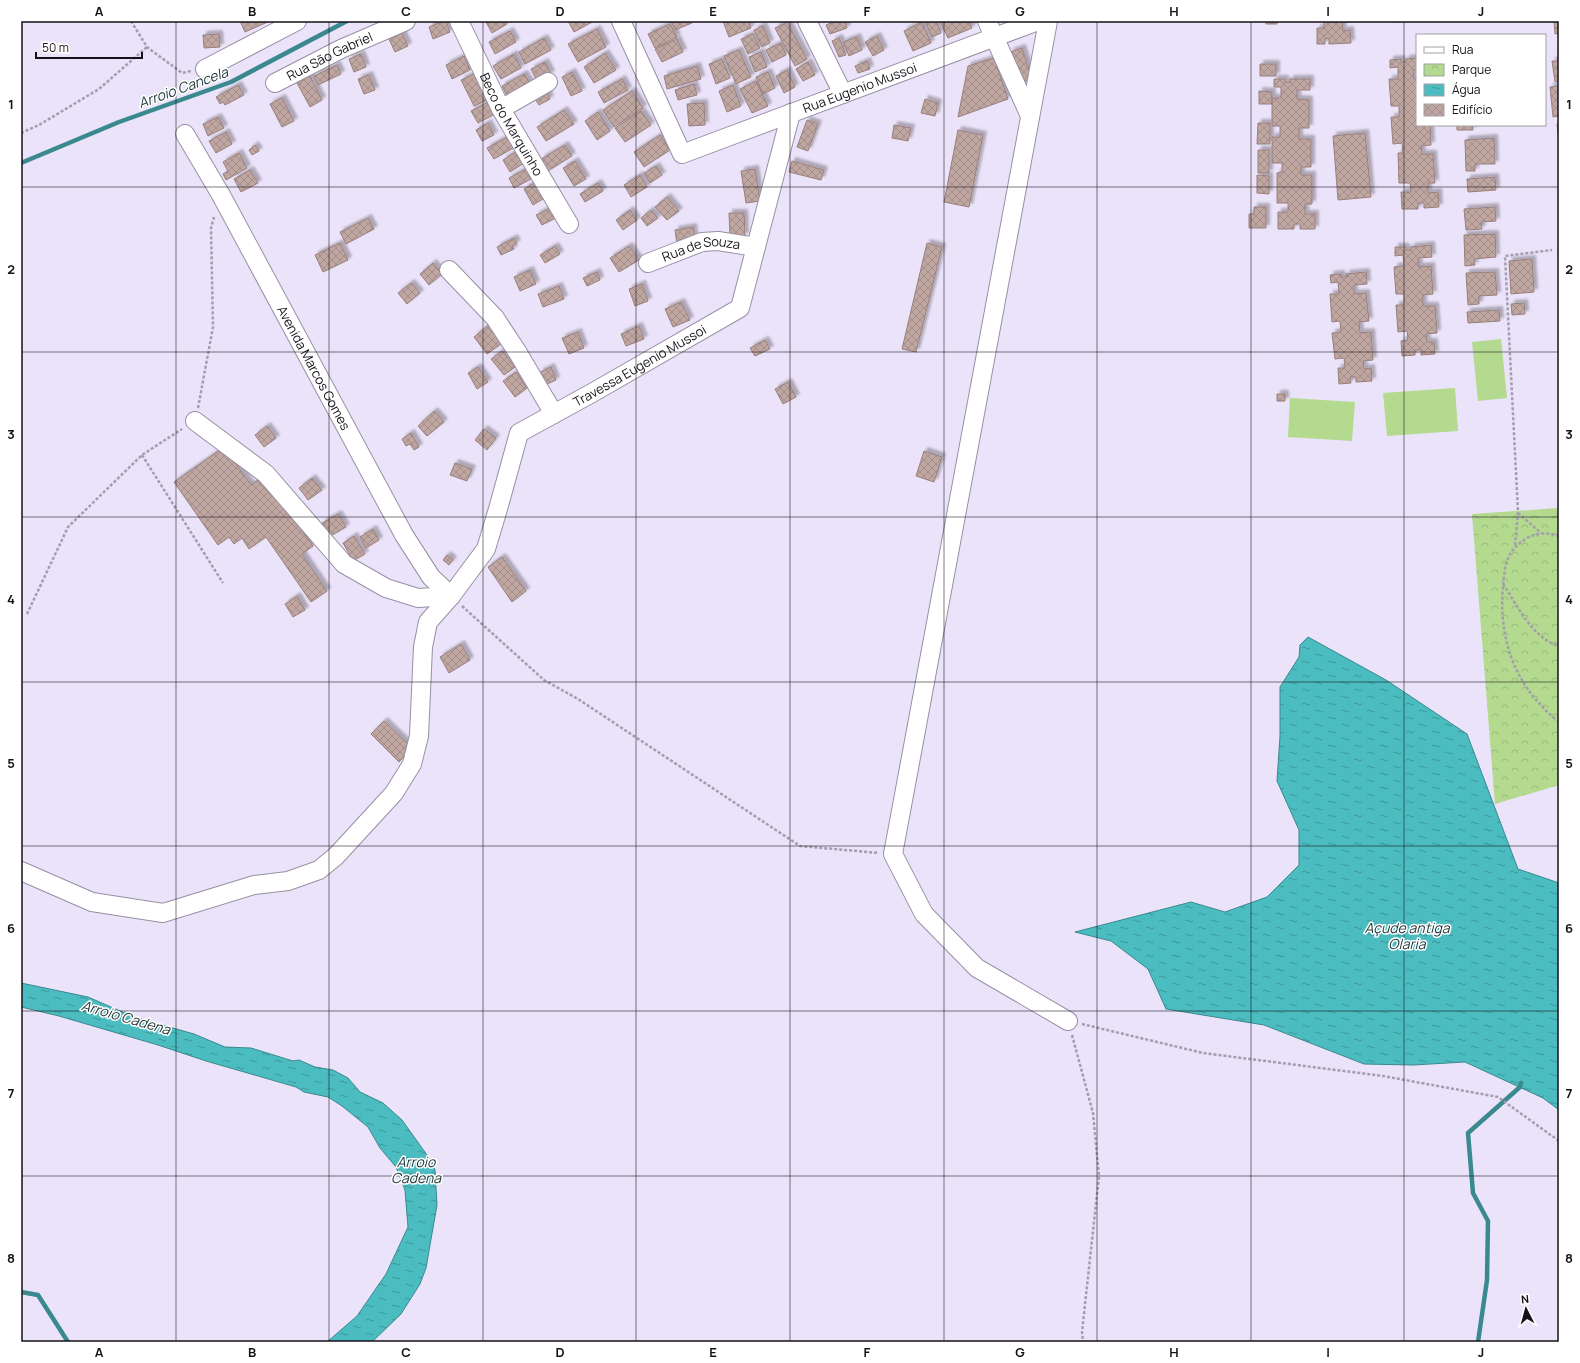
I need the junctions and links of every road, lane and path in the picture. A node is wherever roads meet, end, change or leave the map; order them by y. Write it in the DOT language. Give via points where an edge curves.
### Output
graph roads {
  1 [pos="131,21"];
  2 [pos="296,21"];
  3 [pos="406,21"];
  4 [pos="459,21"];
  5 [pos="621,21"];
  6 [pos="807,21"];
  7 [pos="987,21"];
  8 [pos="1038,21"];
  9 [pos="1048,21"];
  10 [pos="995,37"];
  11 [pos="147,47"];
  12 [pos="205,69"];
  13 [pos="548,82"];
  14 [pos="275,83"];
  15 [pos="843,94"];
  16 [pos="501,108"];
  17 [pos="791,113"];
  18 [pos="1030,116"];
  19 [pos="21,133"];
  20 [pos="185,134"];
  21 [pos="221,195"];
  22 [pos="569,224"];
  23 [pos="756,247"];
  24 [pos="1552,250"];
  25 [pos="648,262"];
  26 [pos="450,270"];
  27 [pos="554,414"];
  28 [pos="195,421"];
  29 [pos="142,454"];
  30 [pos="1518,512"];
  31 [pos="1541,534"];
  32 [pos="1559,536"];
  33 [pos="1515,545"];
  34 [pos="223,583"];
  35 [pos="1503,584"];
  36 [pos="452,596"];
  37 [pos="27,614"];
  38 [pos="1559,646"];
  39 [pos="1559,721"];
  40 [pos="893,854"];
  41 [pos="21,871"];
  42 [pos="1068,1021"];
  43 [pos="1559,1141"];
  44 [pos="1083,1342"];
  1 -- 11 [label="path"];
  2 -- 12 [label="street"];
  3 -- 14 [label="street, Rua São Gabriel" via="341,49"];
  4 -- 16 [label="street, Beco do Marquinho"];
  5 -- 17 [label="street, Rua Eugenio Mussoi" via="682,154"];
  6 -- 15 [label="street"];
  7 -- 10 [label="street"];
  8 -- 10 [label="street, Rua Eugenio Mussoi"];
  9 -- 18 [label="street"];
  10 -- 15 [label="street, Rua Eugenio Mussoi"];
  10 -- 18 [label="street"];
  11 -- 12 [label="path" via="182,73"];
  11 -- 19 [label="path" via="99,89"];
  13 -- 16 [label="street"];
  15 -- 17 [label="street, Rua Eugenio Mussoi"];
  16 -- 22 [label="street, Beco do Marquinho"];
  17 -- 23 [label="street, Travessa Eugenio Mussoi"];
  18 -- 40 [label="street"];
  20 -- 21 [label="street, Avenida Marcos Gomes"];
  21 -- 28 [label="path" via="211,228 214,327"];
  21 -- 36 [label="street, Avenida Marcos Gomes" via="404,535 431,577"];
  23 -- 25 [label="street, Rua de Souza" via="718,241 702,242"];
  23 -- 27 [label="street, Travessa Eugenio Mussoi" via="740,308"];
  24 -- 30 [label="path" via="1505,256"];
  26 -- 27 [label="street" via="495,318"];
  27 -- 36 [label="street, Travessa Eugenio Mussoi" via="519,432 486,549"];
  28 -- 29 [label="path"];
  28 -- 36 [label="street" via="266,474 344,564 386,588 418,598"];
  29 -- 34 [label="path"];
  29 -- 37 [label="path" via="68,527"];
  30 -- 31 [label="path"];
  30 -- 33 [label="path"];
  31 -- 32 [label="path" via="1551,533"];
  31 -- 33 [label="path"];
  33 -- 35 [label="path" via="1508,555"];
  35 -- 38 [label="path" via="1535,631 1548,642"];
  35 -- 39 [label="path" via="1501,606 1504,631 1514,665 1529,692"];
  36 -- 40 [label="path" via="544,680 800,846"];
  36 -- 41 [label="street, Travessa Eugenio Mussoi" via="428,622 423,647 419,736 412,764 394,793 336,856 319,870 288,881 254,885 163,913 92,902"];
  40 -- 42 [label="street" via="924,914 977,968"];
  42 -- 43 [label="path" via="1203,1053 1383,1076 1498,1097"];
  42 -- 44 [label="path" via="1094,1113 1099,1176"];
}
